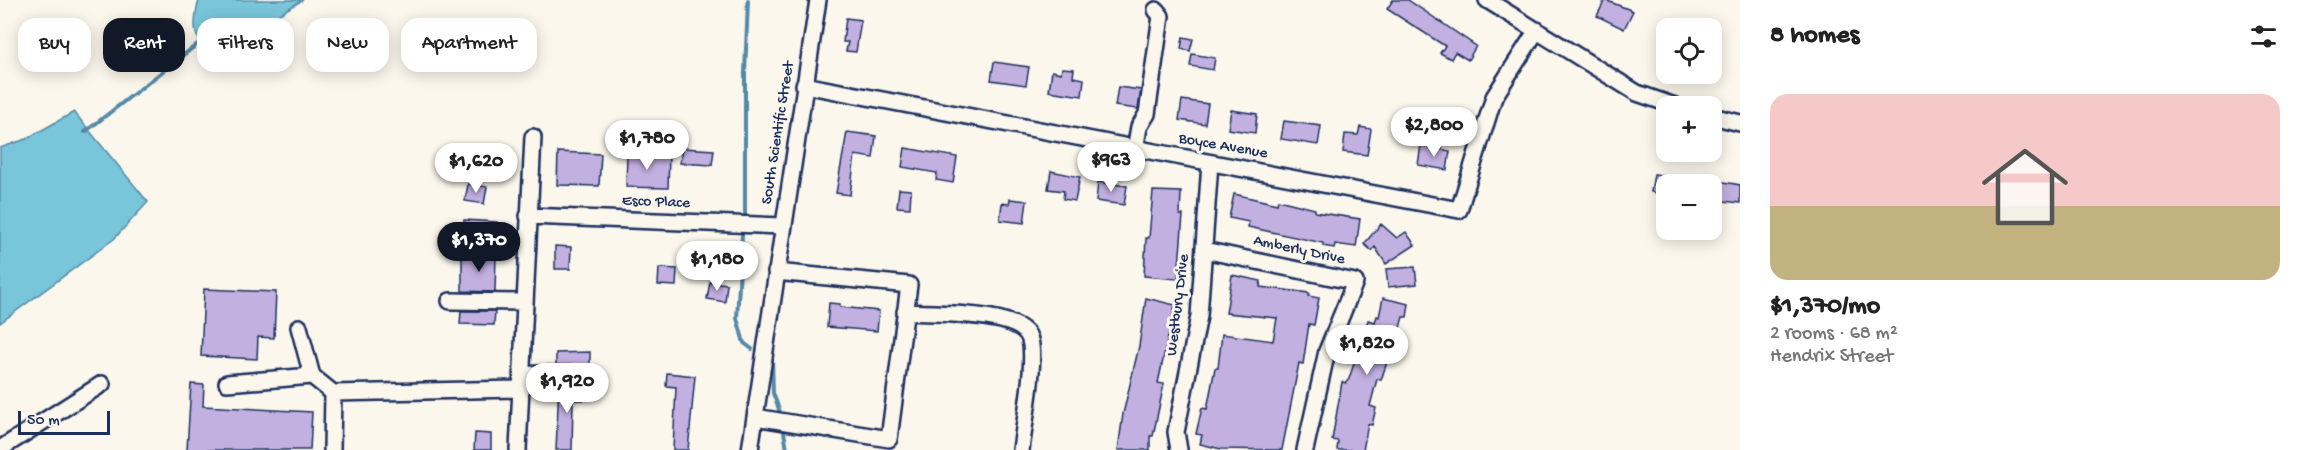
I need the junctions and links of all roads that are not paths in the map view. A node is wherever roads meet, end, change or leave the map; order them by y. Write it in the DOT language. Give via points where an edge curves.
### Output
graph roads {
  1 [pos="818,0"];
  2 [pos="1488,0"];
  3 [pos="1156,10"];
  4 [pos="1536,30"];
  5 [pos="804,85"];
  6 [pos="1656,100"];
  7 [pos="1722,118"];
  8 [pos="1740,123"];
  9 [pos="533,137"];
  10 [pos="1135,150"];
  11 [pos="1210,163"];
  12 [pos="528,216"];
  13 [pos="783,226"];
  14 [pos="1204,250"];
  15 [pos="776,272"];
  16 [pos="450,301"];
  17 [pos="525,302"];
  18 [pos="905,312"];
  19 [pos="299,327"];
  20 [pos="590,375"];
  21 [pos="312,376"];
  22 [pos="522,382"];
  23 [pos="227,383"];
  24 [pos="102,384"];
  25 [pos="333,393"];
  26 [pos="755,417"];
  27 [pos="0,449"];
  28 [pos="332,450"];
  29 [pos="518,450"];
  30 [pos="750,450"];
  31 [pos="1021,450"];
  32 [pos="1179,450"];
  33 [pos="1305,450"];
  1 -- 5 [label="street, South Scientific Street"];
  2 -- 4 [label="street"];
  3 -- 10 [label="street" via="1161,16 1152,86"];
  4 -- 6 [label="street" via="1637,93"];
  4 -- 11 [label="street, Boyce Avenue" via="1494,97 1459,209"];
  5 -- 10 [label="street, Boyce Avenue"];
  5 -- 13 [label="street, South Scientific Street"];
  7 -- 8 [label="street"];
  9 -- 12 [label="street"];
  10 -- 11 [label="street, Boyce Avenue"];
  11 -- 14 [label="street, Westbury Drive"];
  12 -- 13 [label="street, Esco Place"];
  12 -- 17 [label="street"];
  13 -- 15 [label="street, South Scientific Street"];
  14 -- 32 [label="street, Westbury Drive" via="1199,316 1176,432"];
  14 -- 33 [label="street, Amberly Drive" via="1355,282 1327,351"];
  15 -- 18 [label="street" via="909,285"];
  15 -- 26 [label="street, South Scientific Street"];
  16 -- 17 [label="street"];
  17 -- 22 [label="street"];
  18 -- 26 [label="street" via="888,440"];
  18 -- 31 [label="street" via="1010,320 1023,328 1030,338 1031,354"];
  19 -- 21 [label="street"];
  20 -- 22 [label="street"];
  21 -- 23 [label="street"];
  21 -- 25 [label="street"];
  22 -- 25 [label="street"];
  22 -- 29 [label="street"];
  24 -- 27 [label="street"];
  25 -- 28 [label="street"];
  26 -- 30 [label="street, South Scientific Street"];
}
